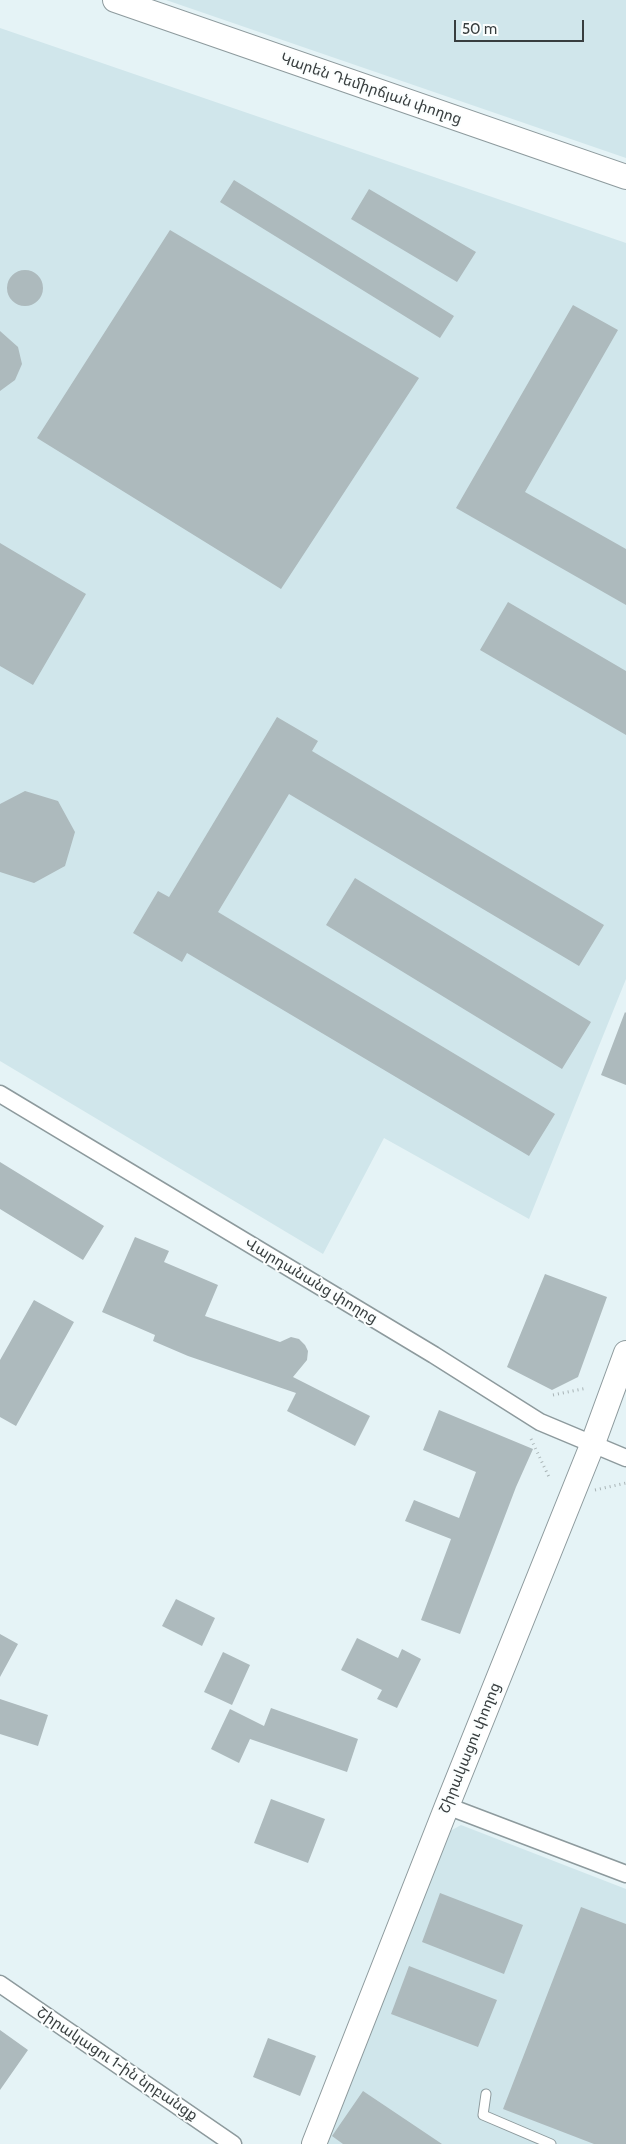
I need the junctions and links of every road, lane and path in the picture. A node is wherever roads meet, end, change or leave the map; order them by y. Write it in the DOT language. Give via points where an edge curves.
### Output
graph roads {
  1 [pos="115,0"];
  2 [pos="626,177"];
  3 [pos="0,1094"];
  4 [pos="626,1353"];
  5 [pos="587,1388"];
  6 [pos="552,1395"];
  7 [pos="531,1440"];
  8 [pos="593,1443"];
  9 [pos="626,1458"];
  10 [pos="549,1477"];
  11 [pos="626,1483"];
  12 [pos="587,1492"];
  13 [pos="447,1806"];
  14 [pos="626,1874"];
  15 [pos="0,1984"];
  16 [pos="486,2094"];
  17 [pos="233,2144"];
  18 [pos="314,2144"];
  19 [pos="551,2144"];
  1 -- 2 [label="street, Կարեն Դեմիրճյան փողոց"];
  3 -- 8 [label="street, Վարդանանց փողոց" via="540,1422"];
  4 -- 8 [label="street, Շիրակացու փողոց"];
  5 -- 6 [label="path"];
  7 -- 10 [label="path"];
  8 -- 9 [label="street, Վարդանանց փողոց"];
  8 -- 13 [label="street, Շիրակացու փողոց"];
  11 -- 12 [label="path"];
  13 -- 14 [label="street"];
  13 -- 18 [label="street, Շիրակացու փողոց"];
  15 -- 17 [label="street, Շիրակացու 1-ին նրբանցք"];
  16 -- 19 [label="lane" via="483,2115"];
}
